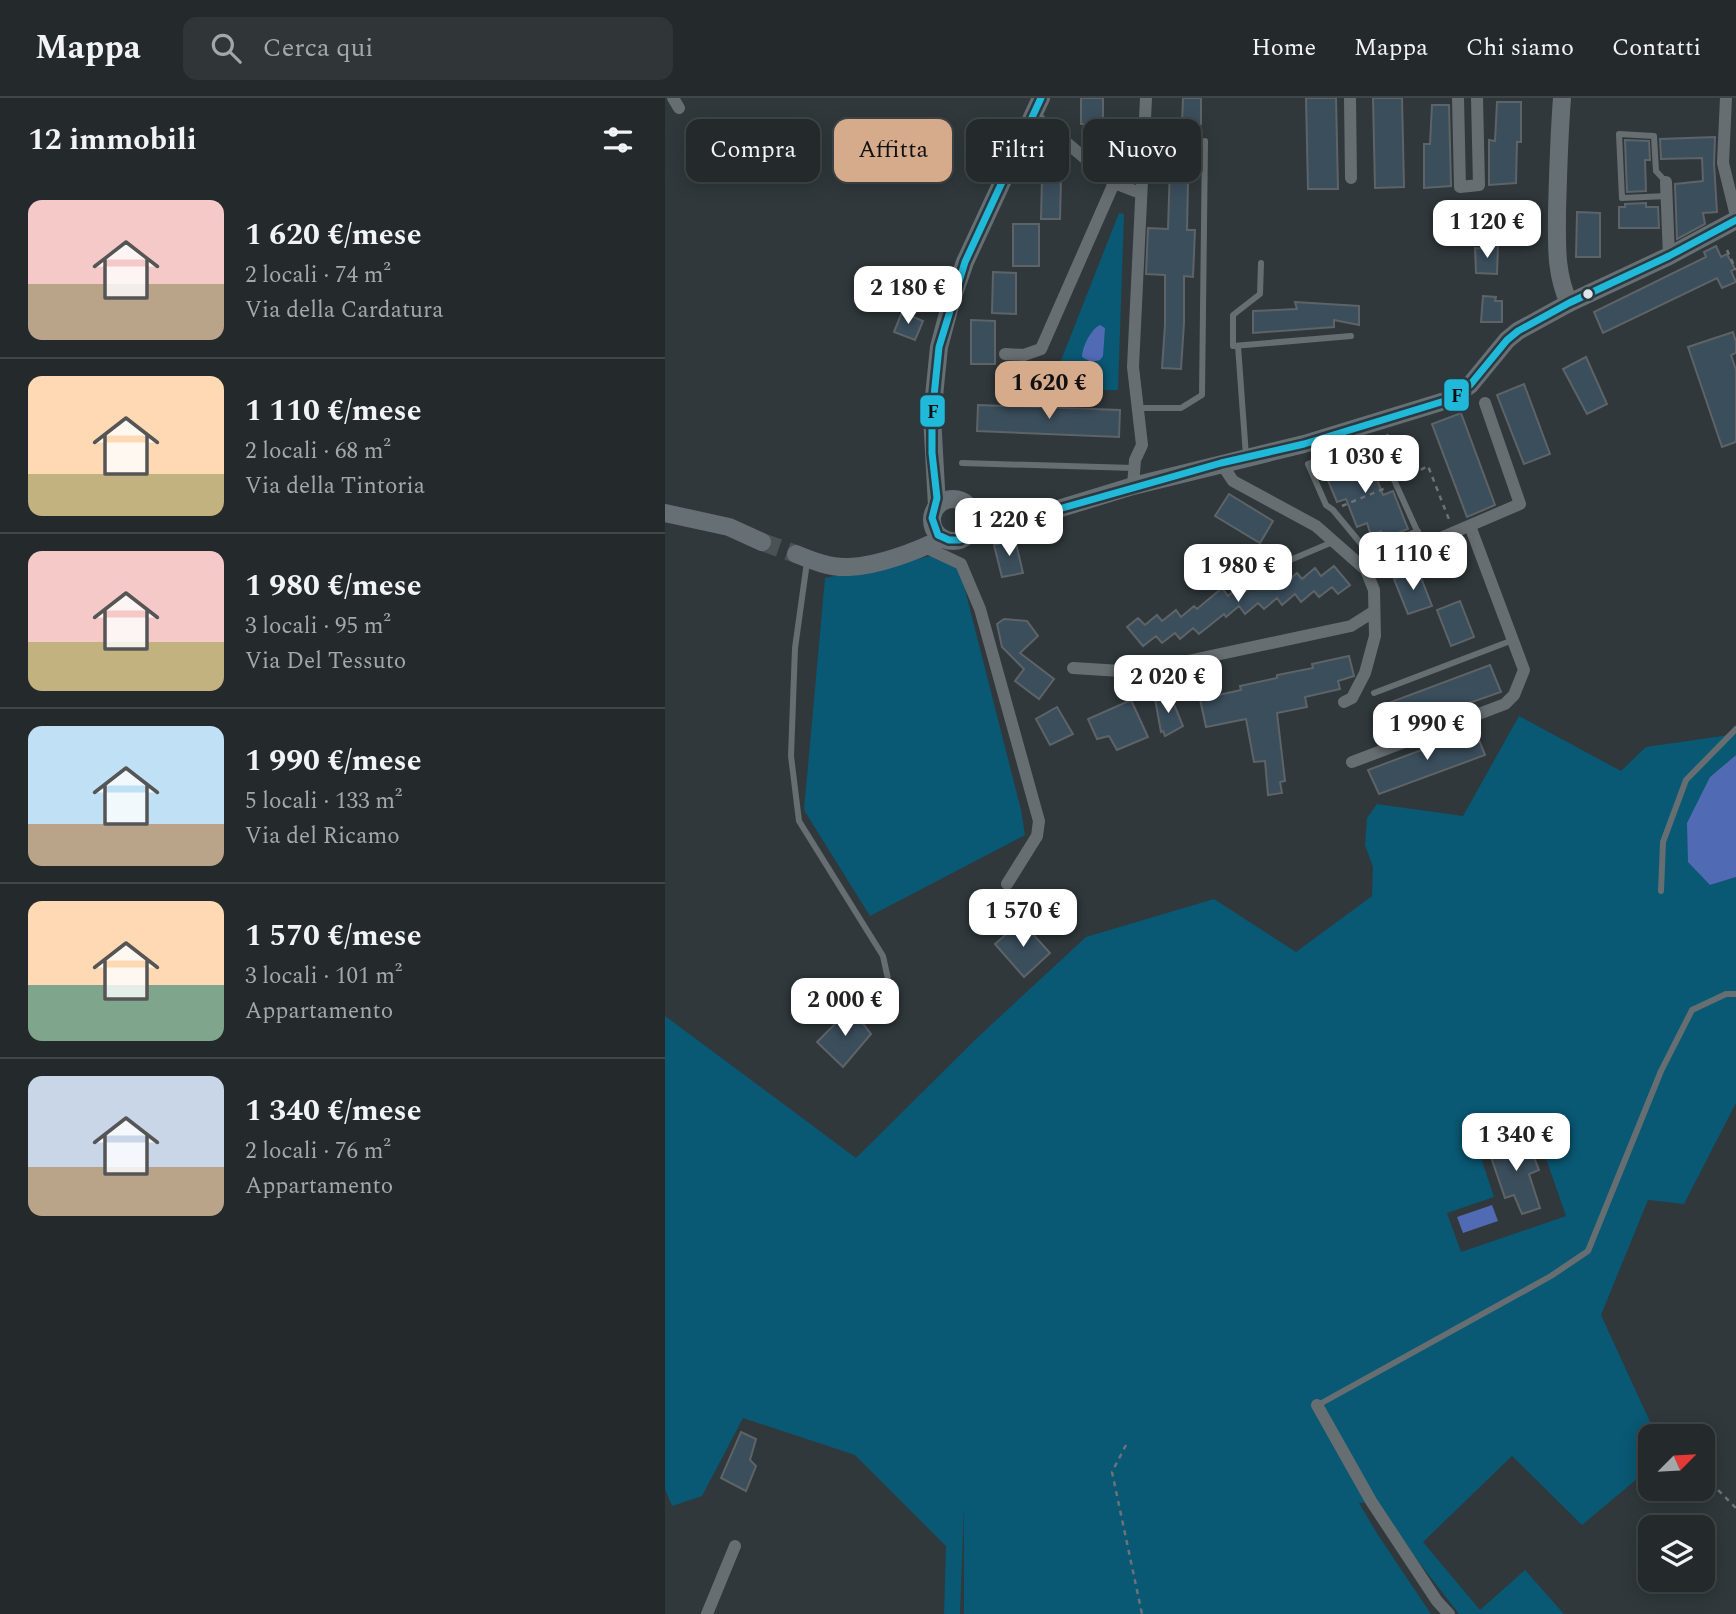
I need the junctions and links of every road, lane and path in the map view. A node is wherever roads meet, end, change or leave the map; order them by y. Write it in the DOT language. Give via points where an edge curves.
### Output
graph roads {
  1 [pos="1146,98"];
  2 [pos="1350,98"];
  3 [pos="1458,98"];
  4 [pos="1477,98"];
  5 [pos="1562,98"];
  6 [pos="1726,98"];
  7 [pos="1037,106"];
  8 [pos="1731,114"];
  9 [pos="1205,141"];
  10 [pos="1350,178"];
  11 [pos="1666,182"];
  12 [pos="1114,183"];
  13 [pos="1140,193"];
  14 [pos="1667,196"];
  15 [pos="1735,211"];
  16 [pos="1727,250"];
  17 [pos="1669,256"];
  18 [pos="1261,263"];
  19 [pos="1736,270"];
  20 [pos="1569,303"];
  21 [pos="1351,336"];
  22 [pos="1238,346"];
  23 [pos="1005,354"];
  24 [pos="1485,403"];
  25 [pos="1139,408"];
  26 [pos="1378,432"];
  27 [pos="1246,457"];
  28 [pos="962,463"];
  29 [pos="1221,463"];
  30 [pos="936,473"];
  31 [pos="1133,477"];
  32 [pos="1396,484"];
  33 [pos="954,498"];
  34 [pos="936,506"];
  35 [pos="972,510"];
  36 [pos="1333,510"];
  37 [pos="665,513"];
  38 [pos="1011,522"];
  39 [pos="1470,526"];
  40 [pos="1418,531"];
  41 [pos="970,533"];
  42 [pos="1454,533"];
  43 [pos="943,538"];
  44 [pos="1335,541"];
  45 [pos="762,542"];
  46 [pos="1424,546"];
  47 [pos="925,547"];
  48 [pos="802,556"];
  49 [pos="1276,566"];
  50 [pos="1366,570"];
  51 [pos="1373,612"];
  52 [pos="1513,640"];
  53 [pos="1073,668"];
  54 [pos="1374,693"];
  55 [pos="1343,702"];
  56 [pos="1736,729"];
  57 [pos="1352,762"];
  58 [pos="1007,884"];
  59 [pos="1661,891"];
  60 [pos="1736,994"];
  61 [pos="867,1006"];
  62 [pos="1317,1405"];
  63 [pos="1126,1445"];
  64 [pos="1715,1486"];
  65 [pos="1736,1508"];
  66 [pos="735,1546"];
  67 [pos="706,1614"];
  68 [pos="1142,1614"];
  69 [pos="1449,1614"];
  1 -- 13 [label="street"];
  2 -- 10 [label="street"];
  3 -- 4 [label="street" via="1460,187 1479,185"];
  5 -- 20 [label="street" via="1557,266"];
  6 -- 8 [label="street"];
  7 -- 12 [label="street"];
  7 -- 30 [label="street" via="951,302 939,347 932,416"];
  8 -- 15 [label="street" via="1723,163"];
  9 -- 25 [label="lane" via="1202,395 1181,408"];
  11 -- 14 [label="street"];
  11 -- 14 [label="lane" via="1656,171 1654,136 1619,134 1622,198"];
  12 -- 13 [label="street"];
  12 -- 23 [label="street" via="1041,349 1024,355"];
  13 -- 25 [label="street" via="1133,367"];
  14 -- 17 [label="street"];
  15 -- 17 [label="street"];
  16 -- 19 [label="path"];
  17 -- 20 [label="street"];
  18 -- 22 [label="lane" via="1260,294 1233,315 1233,346"];
  20 -- 27 [label="street" via="1518,331 1470,385 1451,399"];
  21 -- 22 [label="lane"];
  22 -- 27 [label="lane"];
  24 -- 39 [label="street" via="1520,504"];
  25 -- 31 [label="street" via="1142,444"];
  26 -- 42 [label="path" via="1387,434 1409,476 1428,466"];
  27 -- 29 [label="street"];
  28 -- 31 [label="lane"];
  29 -- 31 [label="street"];
  29 -- 44 [label="street" via="1233,481"];
  30 -- 33 [label="street"];
  30 -- 34 [label="street"];
  31 -- 38 [label="street"];
  32 -- 36 [label="path"];
  32 -- 36 [label="lane" via="1380,447 1367,440 1308,464 1326,505"];
  32 -- 40 [label="lane"];
  33 -- 34 [label="street"];
  33 -- 35 [label="street"];
  34 -- 43 [label="street" via="932,524"];
  35 -- 38 [label="street"];
  35 -- 41 [label="street"];
  36 -- 40 [label="lane" via="1367,551"];
  37 -- 45 [label="street" via="729,527"];
  38 -- 41 [label="street"];
  39 -- 42 [label="street"];
  39 -- 52 [label="street"];
  40 -- 46 [label="lane"];
  41 -- 43 [label="street" via="954,541"];
  42 -- 46 [label="street"];
  43 -- 47 [label="street"];
  44 -- 49 [label="lane"];
  44 -- 50 [label="street"];
  46 -- 50 [label="street"];
  47 -- 48 [label="street" via="849,567"];
  47 -- 58 [label="street" via="961,564 980,609 1039,821 1037,836"];
  48 -- 61 [label="lane" via="791,755 797,808 799,821 883,956 888,979"];
  50 -- 51 [label="street" via="1374,590"];
  51 -- 53 [label="street" via="1351,626 1137,672"];
  51 -- 55 [label="street" via="1375,636 1365,673 1352,698"];
  52 -- 54 [label="lane"];
  52 -- 57 [label="street" via="1524,670 1505,704"];
  56 -- 59 [label="lane" via="1686,780 1663,842"];
  60 -- 62 [label="lane" via="1692,1010 1661,1071 1588,1251"];
  62 -- 69 [label="street" via="1371,1501"];
  63 -- 68 [label="path" via="1112,1472"];
  64 -- 65 [label="path"];
  66 -- 67 [label="street"];
}
